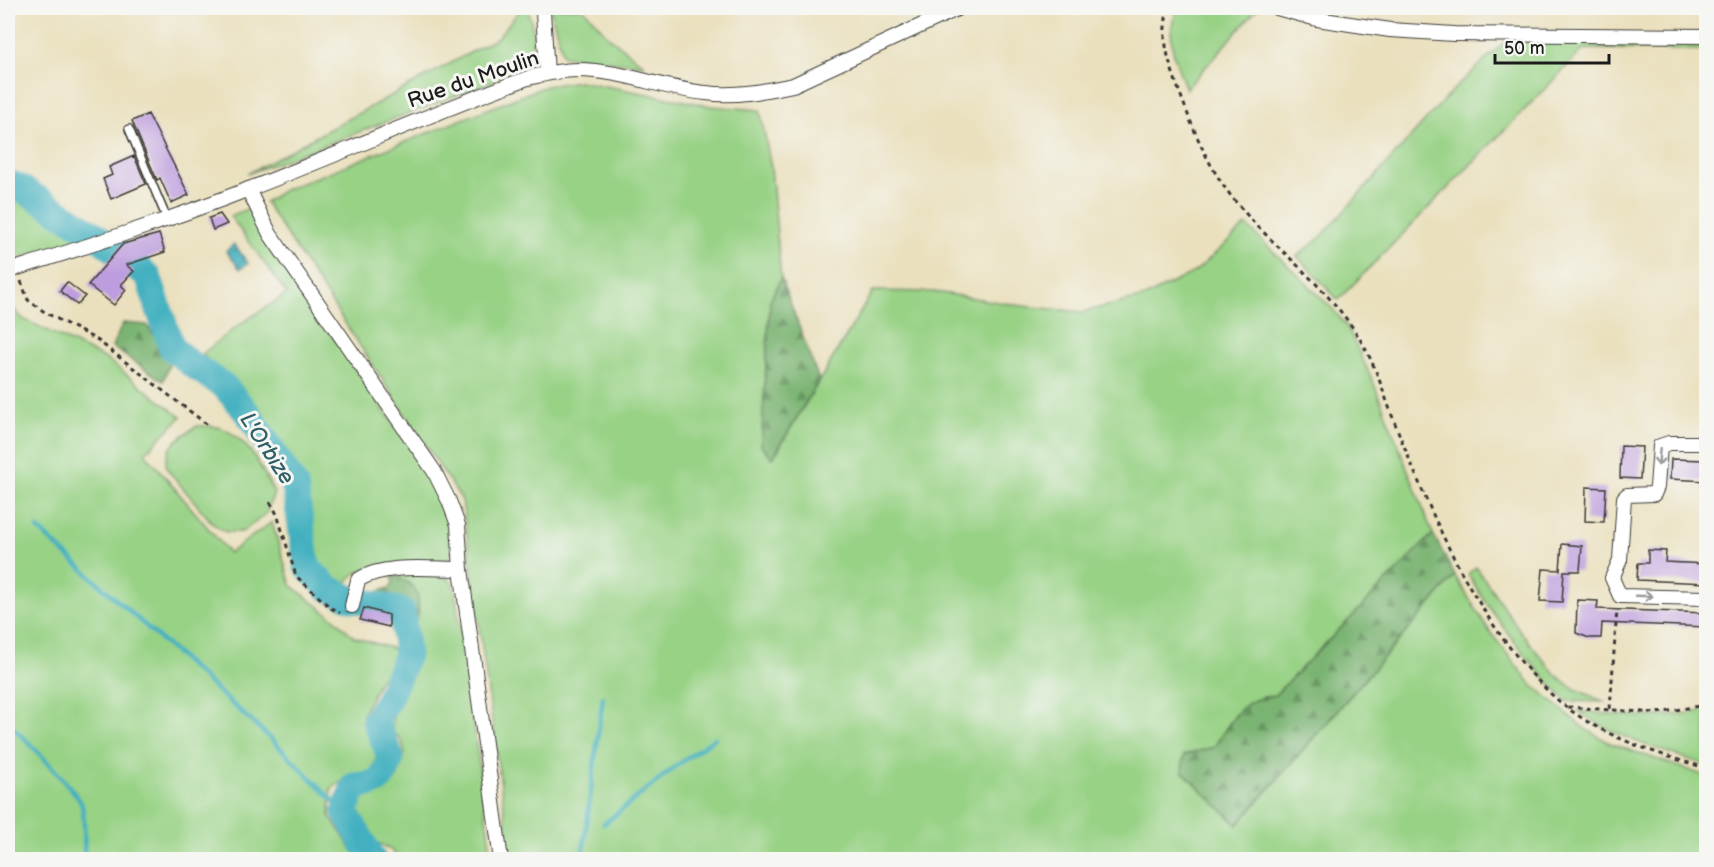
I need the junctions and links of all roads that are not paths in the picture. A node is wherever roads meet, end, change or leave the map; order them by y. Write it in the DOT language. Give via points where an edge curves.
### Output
graph roads {
  1 [pos="541,8"];
  2 [pos="959,8"];
  3 [pos="1276,8"];
  4 [pos="1707,36"];
  5 [pos="547,73"];
  6 [pos="129,129"];
  7 [pos="248,189"];
  8 [pos="167,219"];
  9 [pos="12,270"];
  10 [pos="1707,443"];
  11 [pos="461,569"];
  12 [pos="1707,598"];
  13 [pos="352,606"];
  14 [pos="501,860"];
  1 -- 5 [label="street"];
  2 -- 5 [label="street, Rue du Moulin" via="793,85 766,90 706,93 603,72"];
  3 -- 4 [label="street" via="1317,19 1390,30"];
  5 -- 7 [label="street, Rue du Moulin" via="488,92"];
  6 -- 8 [label="lane"];
  7 -- 8 [label="street, Rue du Moulin"];
  7 -- 11 [label="street" via="270,234 434,471 458,525"];
  8 -- 9 [label="street, Rue du Moulin"];
  10 -- 12 [label="street, one-way" via="1662,444 1659,448 1656,491 1652,495 1624,498 1620,560 1612,578 1620,596"];
  11 -- 13 [label="street" via="381,570 366,574 358,579"];
  11 -- 14 [label="street"];
}
